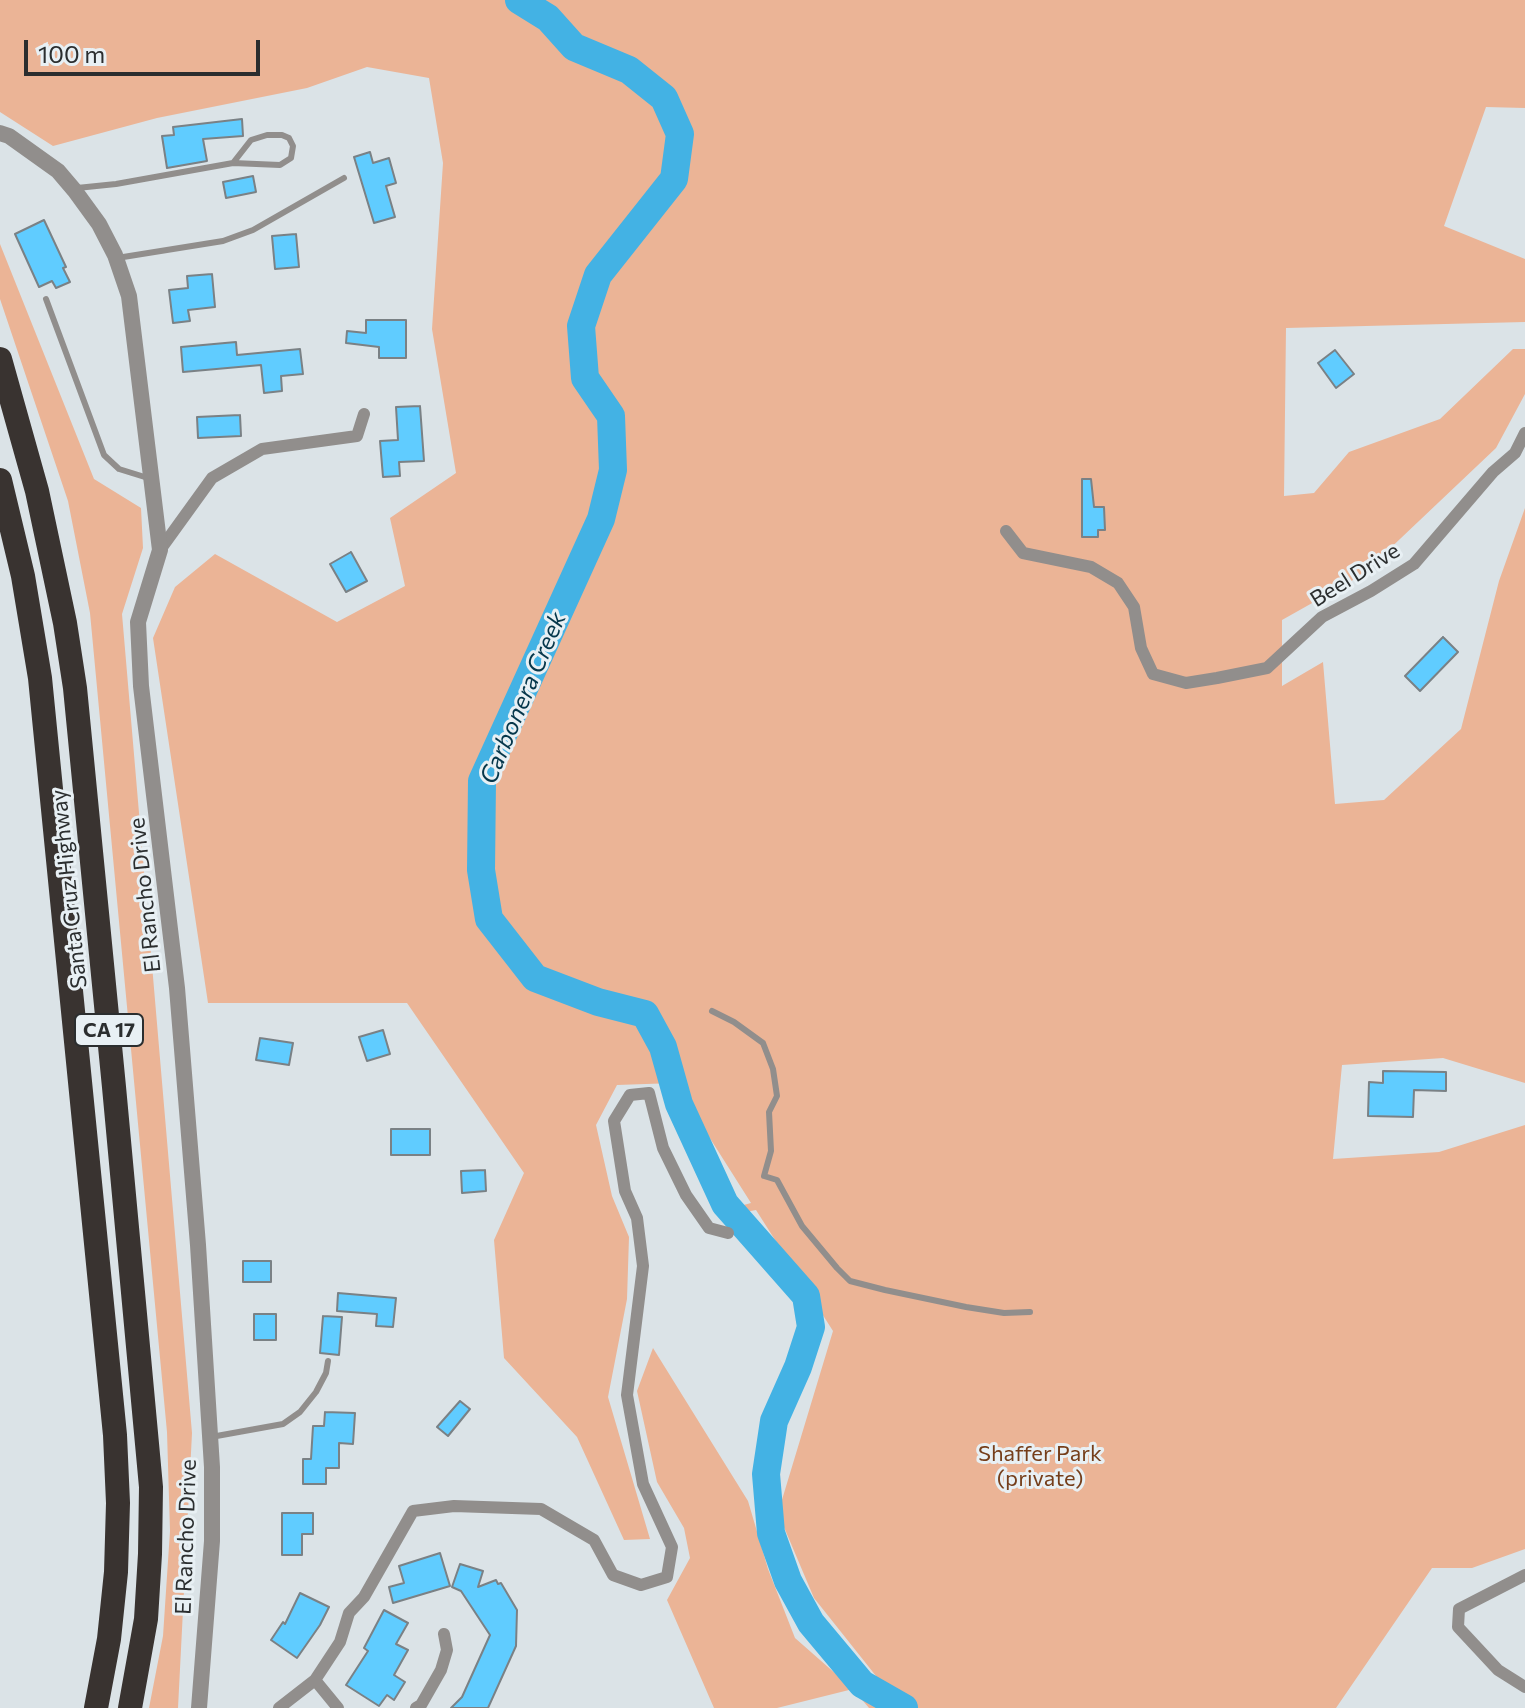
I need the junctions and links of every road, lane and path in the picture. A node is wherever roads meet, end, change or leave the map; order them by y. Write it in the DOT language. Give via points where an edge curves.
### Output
graph roads {
  1 [pos="0,133"];
  2 [pos="233,163"];
  3 [pos="344,178"];
  4 [pos="73,188"];
  5 [pos="117,258"];
  6 [pos="46,299"];
  7 [pos="0,359"];
  8 [pos="364,414"];
  9 [pos="1525,433"];
  10 [pos="152,479"];
  11 [pos="0,480"];
  12 [pos="1006,531"];
  13 [pos="160,550"];
  14 [pos="712,1011"];
  15 [pos="728,1233"];
  16 [pos="1030,1312"];
  17 [pos="328,1361"];
  18 [pos="211,1437"];
  19 [pos="1525,1575"];
  20 [pos="444,1634"];
  21 [pos="315,1680"];
  22 [pos="1525,1687"];
  23 [pos="96,1708"];
  24 [pos="130,1708"];
  25 [pos="199,1708"];
  26 [pos="279,1708"];
  27 [pos="338,1708"];
  28 [pos="416,1708"];
  1 -- 4 [label="street, El Rancho Drive" via="58,171"];
  2 -- 2 [label="lane" via="251,140 267,135 282,135 293,146 291,158 280,165"];
  2 -- 4 [label="lane"];
  3 -- 5 [label="lane" via="253,230 223,241"];
  4 -- 5 [label="street, El Rancho Drive"];
  5 -- 10 [label="street, El Rancho Drive" via="129,296"];
  6 -- 10 [label="lane" via="104,455 119,469"];
  7 -- 24 [label="highway, Santa Cruz Highway / CA 17" via="40,502 68,639 114,1087 151,1487 146,1619"];
  8 -- 13 [label="street" via="357,436 262,449 212,478"];
  9 -- 12 [label="street, Beel Drive" via="1515,453 1414,564 1322,617 1267,668 1217,678 1186,683 1153,674 1141,648 1134,607 1118,583 1091,567 1023,553"];
  10 -- 13 [label="street, El Rancho Drive"];
  11 -- 23 [label="highway, Santa Cruz Highway / CA 17" via="23,576 41,689 115,1435 116,1572"];
  13 -- 18 [label="street, El Rancho Drive" via="138,622 141,686 177,988"];
  14 -- 16 [label="lane" via="763,1043 777,1096 769,1112 771,1151 764,1176 777,1180 802,1226 850,1281 966,1307"];
  15 -- 21 [label="street" via="709,1228 686,1195 663,1148 649,1093 630,1095 614,1121 643,1266 627,1395 643,1484 672,1547 667,1577 641,1585 613,1575 594,1540 541,1509 454,1506 413,1511 364,1597 349,1613 340,1642"];
  17 -- 18 [label="lane" via="316,1392 283,1424"];
  18 -- 25 [label="street, El Rancho Drive" via="212,1541"];
  19 -- 22 [label="street" via="1459,1609 1458,1627 1498,1670"];
  20 -- 28 [label="street" via="447,1650 441,1670"];
  21 -- 26 [label="street"];
  21 -- 27 [label="street"];
}
